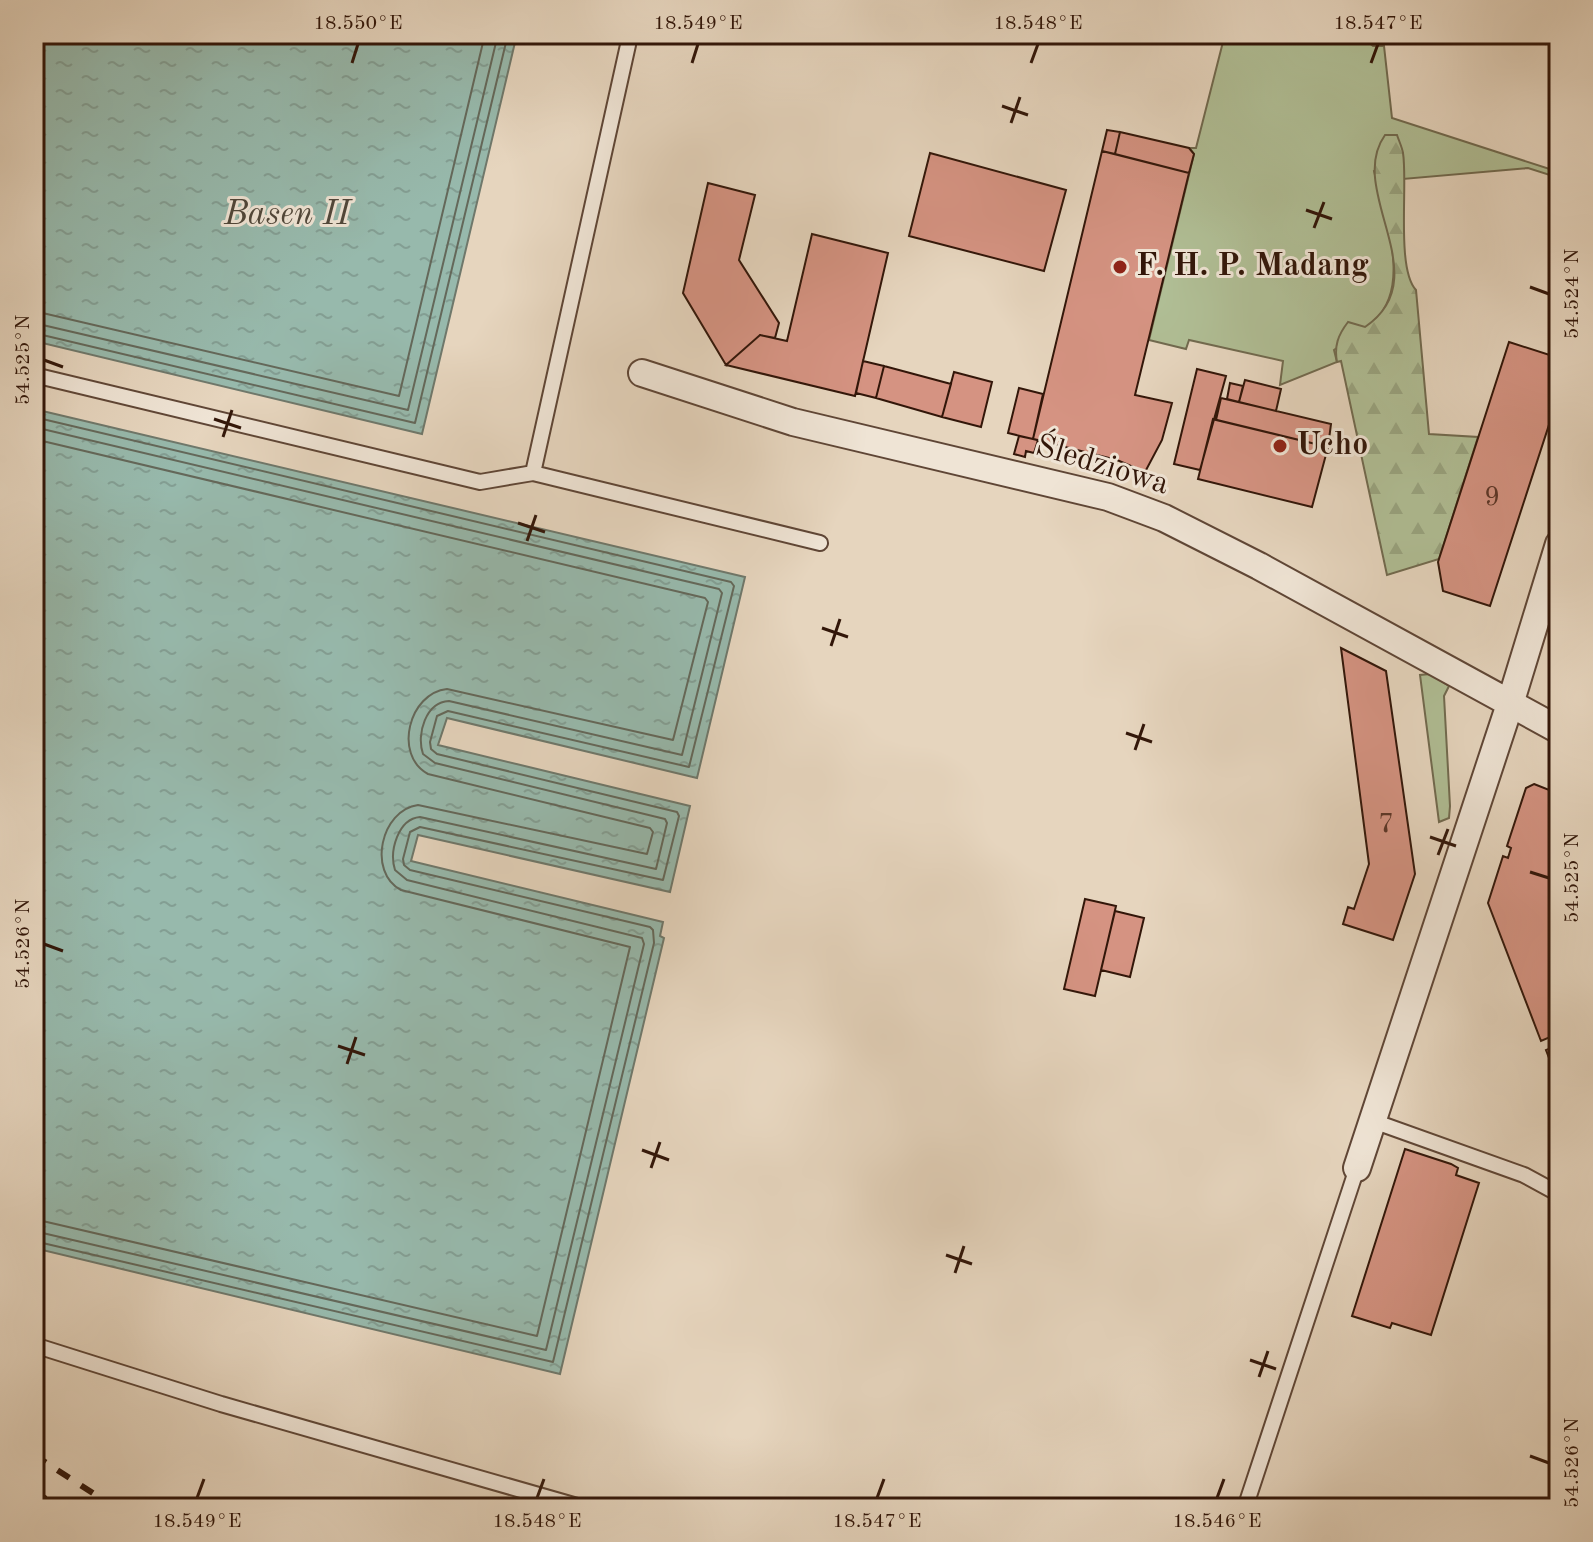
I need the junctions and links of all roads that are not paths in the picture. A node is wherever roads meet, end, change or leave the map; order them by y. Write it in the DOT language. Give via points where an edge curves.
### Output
graph roads {
  1 [pos="628,45"];
  2 [pos="642,373"];
  3 [pos="34,375"];
  4 [pos="533,473"];
  5 [pos="820,543"];
  6 [pos="1559,544"];
  7 [pos="1510,704"];
  8 [pos="1559,730"];
  9 [pos="1373,1121"];
  10 [pos="1357,1168"];
  11 [pos="1559,1194"];
  12 [pos="34,1345"];
  13 [pos="584,1508"];
  14 [pos="1245,1508"];
  1 -- 4 [label="lane"];
  2 -- 7 [label="street, Śledziowa" via="793,422 1138,507 1259,566"];
  3 -- 4 [label="lane" via="480,482"];
  4 -- 5 [label="lane"];
  6 -- 7 [label="street"];
  7 -- 8 [label="street, Śledziowa"];
  7 -- 9 [label="street"];
  9 -- 10 [label="street"];
  9 -- 11 [label="lane" via="1524,1175"];
  10 -- 14 [label="lane"];
  12 -- 13 [label="lane"];
}
